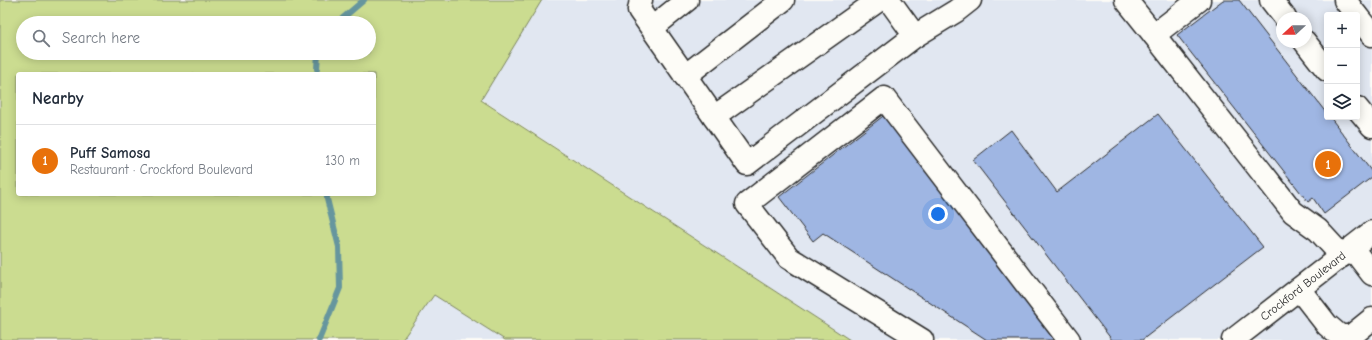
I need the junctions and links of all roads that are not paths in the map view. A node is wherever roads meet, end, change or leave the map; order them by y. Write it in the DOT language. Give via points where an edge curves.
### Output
graph roads {
  1 [pos="641,0"];
  2 [pos="687,0"];
  3 [pos="784,0"];
  4 [pos="878,0"];
  5 [pos="889,0"];
  6 [pos="970,0"];
  7 [pos="1126,0"];
  8 [pos="1199,0"];
  9 [pos="1271,0"];
  10 [pos="1345,0"];
  11 [pos="1280,12"];
  12 [pos="1355,12"];
  13 [pos="1360,19"];
  14 [pos="652,28"];
  15 [pos="1154,35"];
  16 [pos="1372,35"];
  17 [pos="915,36"];
  18 [pos="1309,48"];
  19 [pos="1324,66"];
  20 [pos="685,76"];
  21 [pos="1360,112"];
  22 [pos="714,117"];
  23 [pos="1372,126"];
  24 [pos="1372,232"];
  25 [pos="1347,252"];
  26 [pos="1372,274"];
  27 [pos="1299,289"];
  28 [pos="1372,319"];
  29 [pos="1352,338"];
  30 [pos="922,340"];
  31 [pos="1069,340"];
  32 [pos="1233,340"];
  1 -- 14 [label="street" via="639,10"];
  2 -- 14 [label="street"];
  3 -- 20 [label="street"];
  4 -- 22 [label="street"];
  5 -- 17 [label="street"];
  6 -- 17 [label="street"];
  7 -- 15 [label="street"];
  8 -- 15 [label="street"];
  9 -- 11 [label="street"];
  10 -- 12 [label="street"];
  13 -- 16 [label="street"];
  14 -- 20 [label="street"];
  15 -- 25 [label="street" via="1292,212"];
  17 -- 22 [label="street" via="747,164"];
  18 -- 19 [label="street"];
  20 -- 22 [label="street"];
  21 -- 23 [label="street"];
  24 -- 25 [label="street, Crockford Boulevard"];
  25 -- 26 [label="street"];
  25 -- 27 [label="street, Crockford Boulevard"];
  27 -- 29 [label="street" via="1327,325 1340,336"];
  27 -- 32 [label="street, Crockford Boulevard"];
  28 -- 29 [label="street"];
  30 -- 31 [label="street" via="790,258 748,204 884,98"];
}
